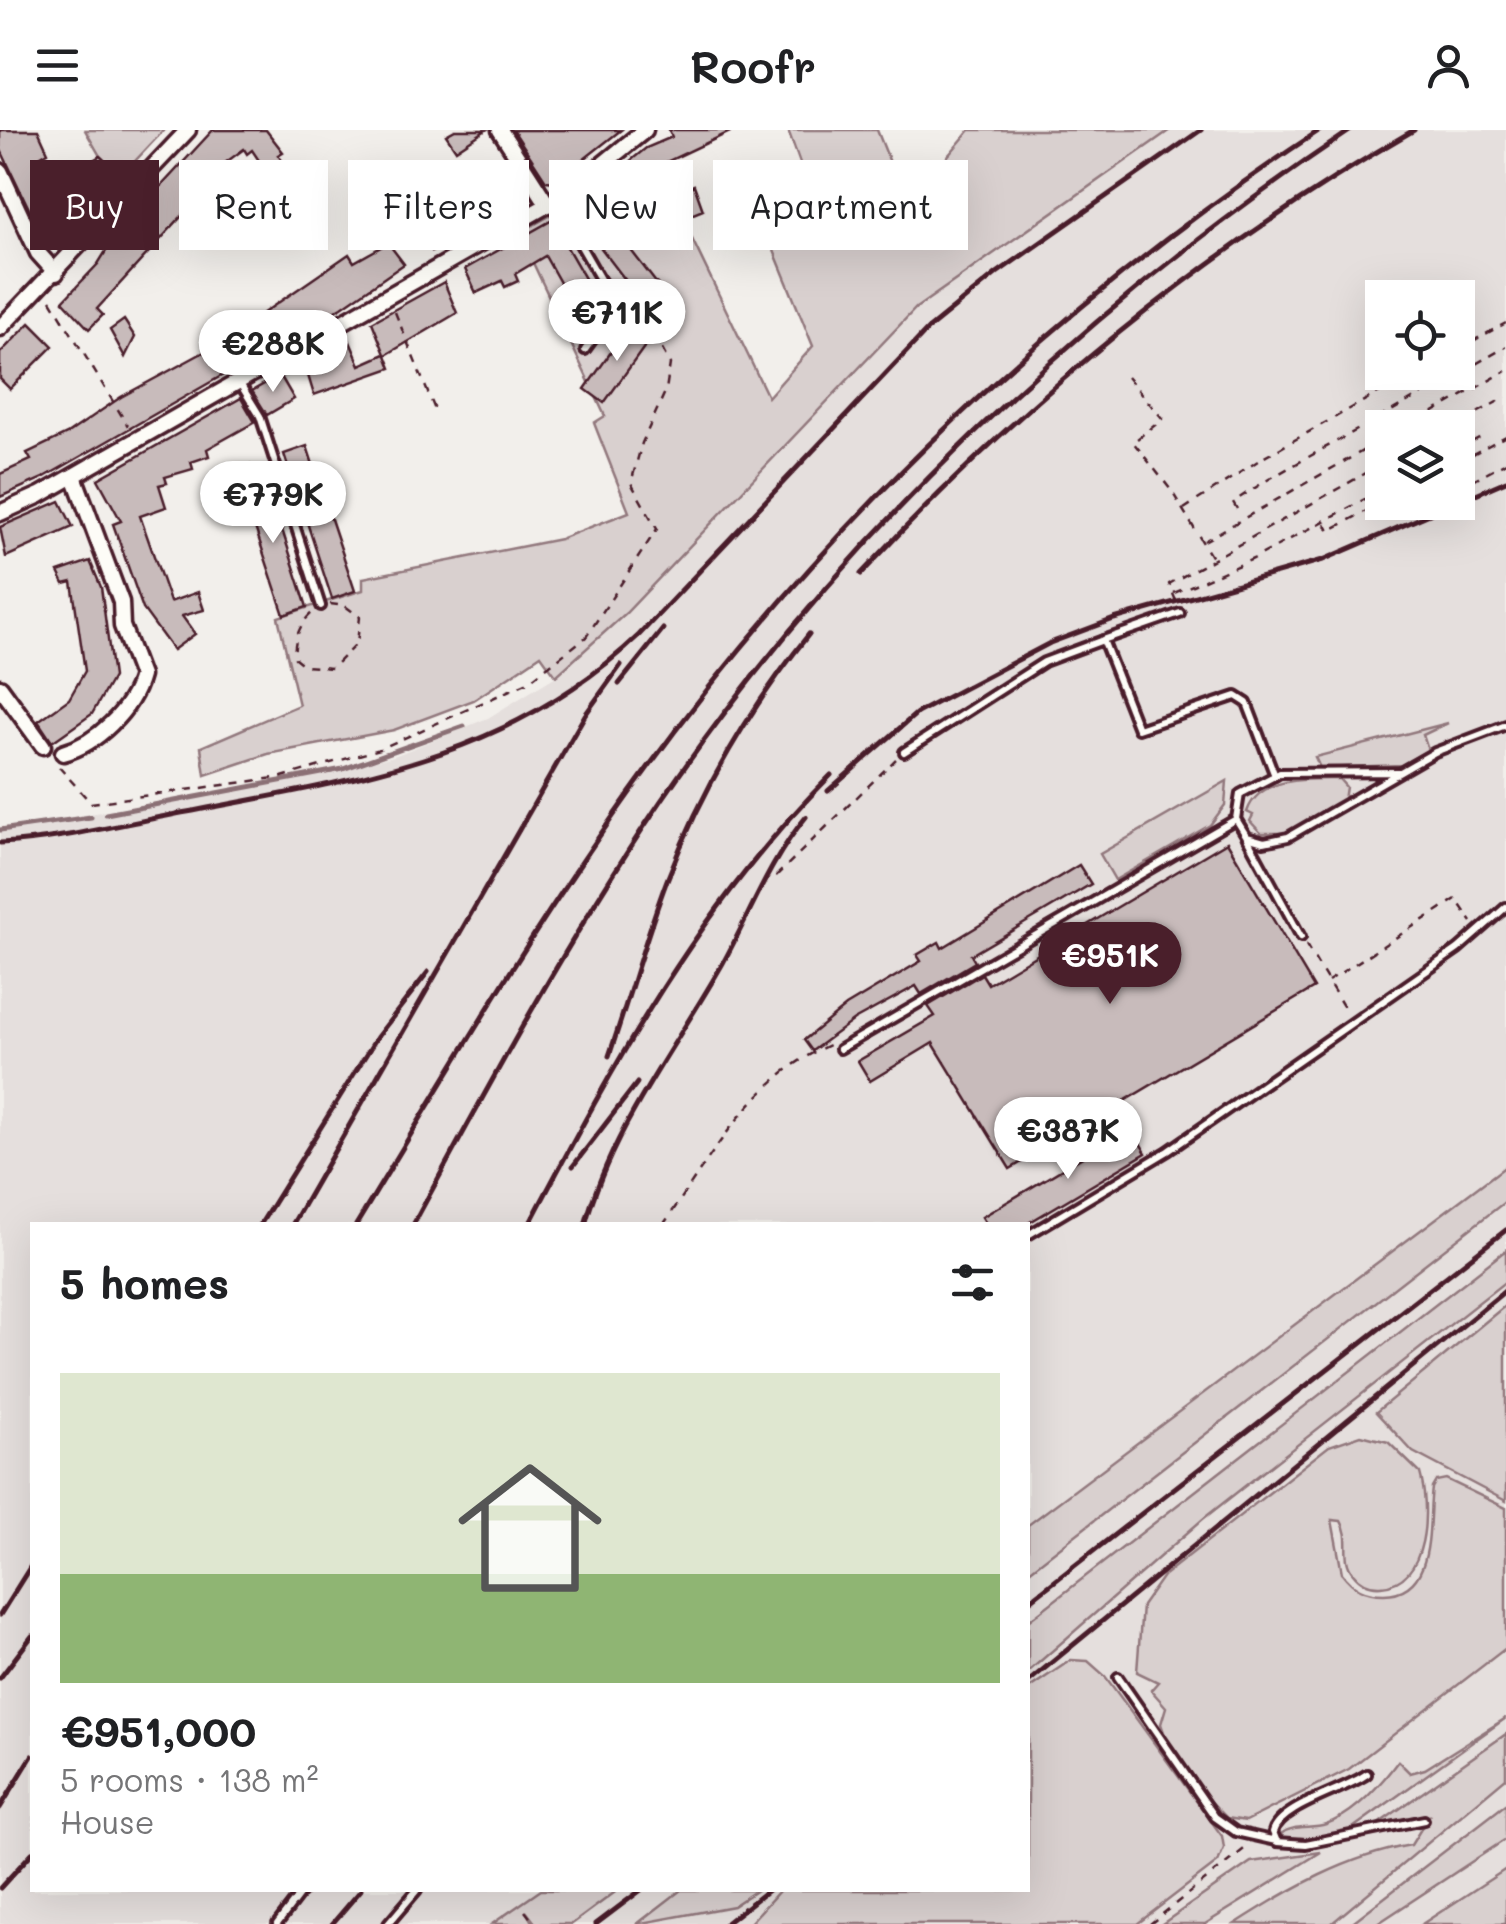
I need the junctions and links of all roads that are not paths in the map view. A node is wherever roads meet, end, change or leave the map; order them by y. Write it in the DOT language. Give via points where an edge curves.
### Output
graph roads {
  1 [pos="188,130"];
  2 [pos="500,130"];
  3 [pos="645,130"];
  4 [pos="606,160"];
  5 [pos="0,171"];
  6 [pos="549,200"];
  7 [pos="549,204"];
  8 [pos="580,250"];
  9 [pos="56,273"];
  10 [pos="616,307"];
  11 [pos="650,327"];
  12 [pos="0,328"];
  13 [pos="585,350"];
  14 [pos="239,382"];
  15 [pos="74,476"];
  16 [pos="0,513"];
  17 [pos="321,606"];
  18 [pos="1180,614"];
  19 [pos="1103,640"];
  20 [pos="0,687"];
  21 [pos="1506,726"];
  22 [pos="43,746"];
  23 [pos="904,752"];
  24 [pos="62,753"];
  25 [pos="1399,772"];
  26 [pos="1276,776"];
  27 [pos="1236,819"];
  28 [pos="1247,837"];
  29 [pos="1506,907"];
  30 [pos="1302,937"];
  31 [pos="840,1048"];
  32 [pos="1030,1234"];
  33 [pos="1118,1678"];
  34 [pos="1367,1774"];
  35 [pos="1424,1820"];
  36 [pos="1277,1842"];
  37 [pos="301,1892"];
  38 [pos="415,1892"];
  39 [pos="277,1924"];
  40 [pos="388,1924"];
  1 -- 9 [label="street"];
  2 -- 6 [label="street"];
  3 -- 4 [label="street"];
  5 -- 9 [label="street" via="38,254"];
  7 -- 14 [label="street"];
  8 -- 10 [label="lane"];
  9 -- 12 [label="street"];
  10 -- 11 [label="lane"];
  10 -- 13 [label="lane"];
  14 -- 15 [label="street"];
  14 -- 17 [label="lane" via="260,416"];
  15 -- 16 [label="street"];
  15 -- 24 [label="street" via="141,676 130,701 99,734"];
  18 -- 19 [label="lane"];
  19 -- 23 [label="lane" via="1044,662"];
  19 -- 26 [label="lane" via="1138,729 1236,696 1249,708"];
  20 -- 22 [label="street"];
  21 -- 25 [label="lane"];
  25 -- 26 [label="lane"];
  25 -- 28 [label="lane" via="1288,837"];
  26 -- 27 [label="lane" via="1240,794"];
  27 -- 28 [label="lane"];
  27 -- 31 [label="lane"];
  28 -- 30 [label="lane"];
  29 -- 32 [label="lane" via="1168,1151"];
  33 -- 36 [label="lane" via="1215,1817"];
  34 -- 36 [label="lane" via="1282,1814 1272,1832"];
  35 -- 36 [label="lane" via="1306,1844"];
  37 -- 39 [label="lane"];
  38 -- 40 [label="lane"];
}
